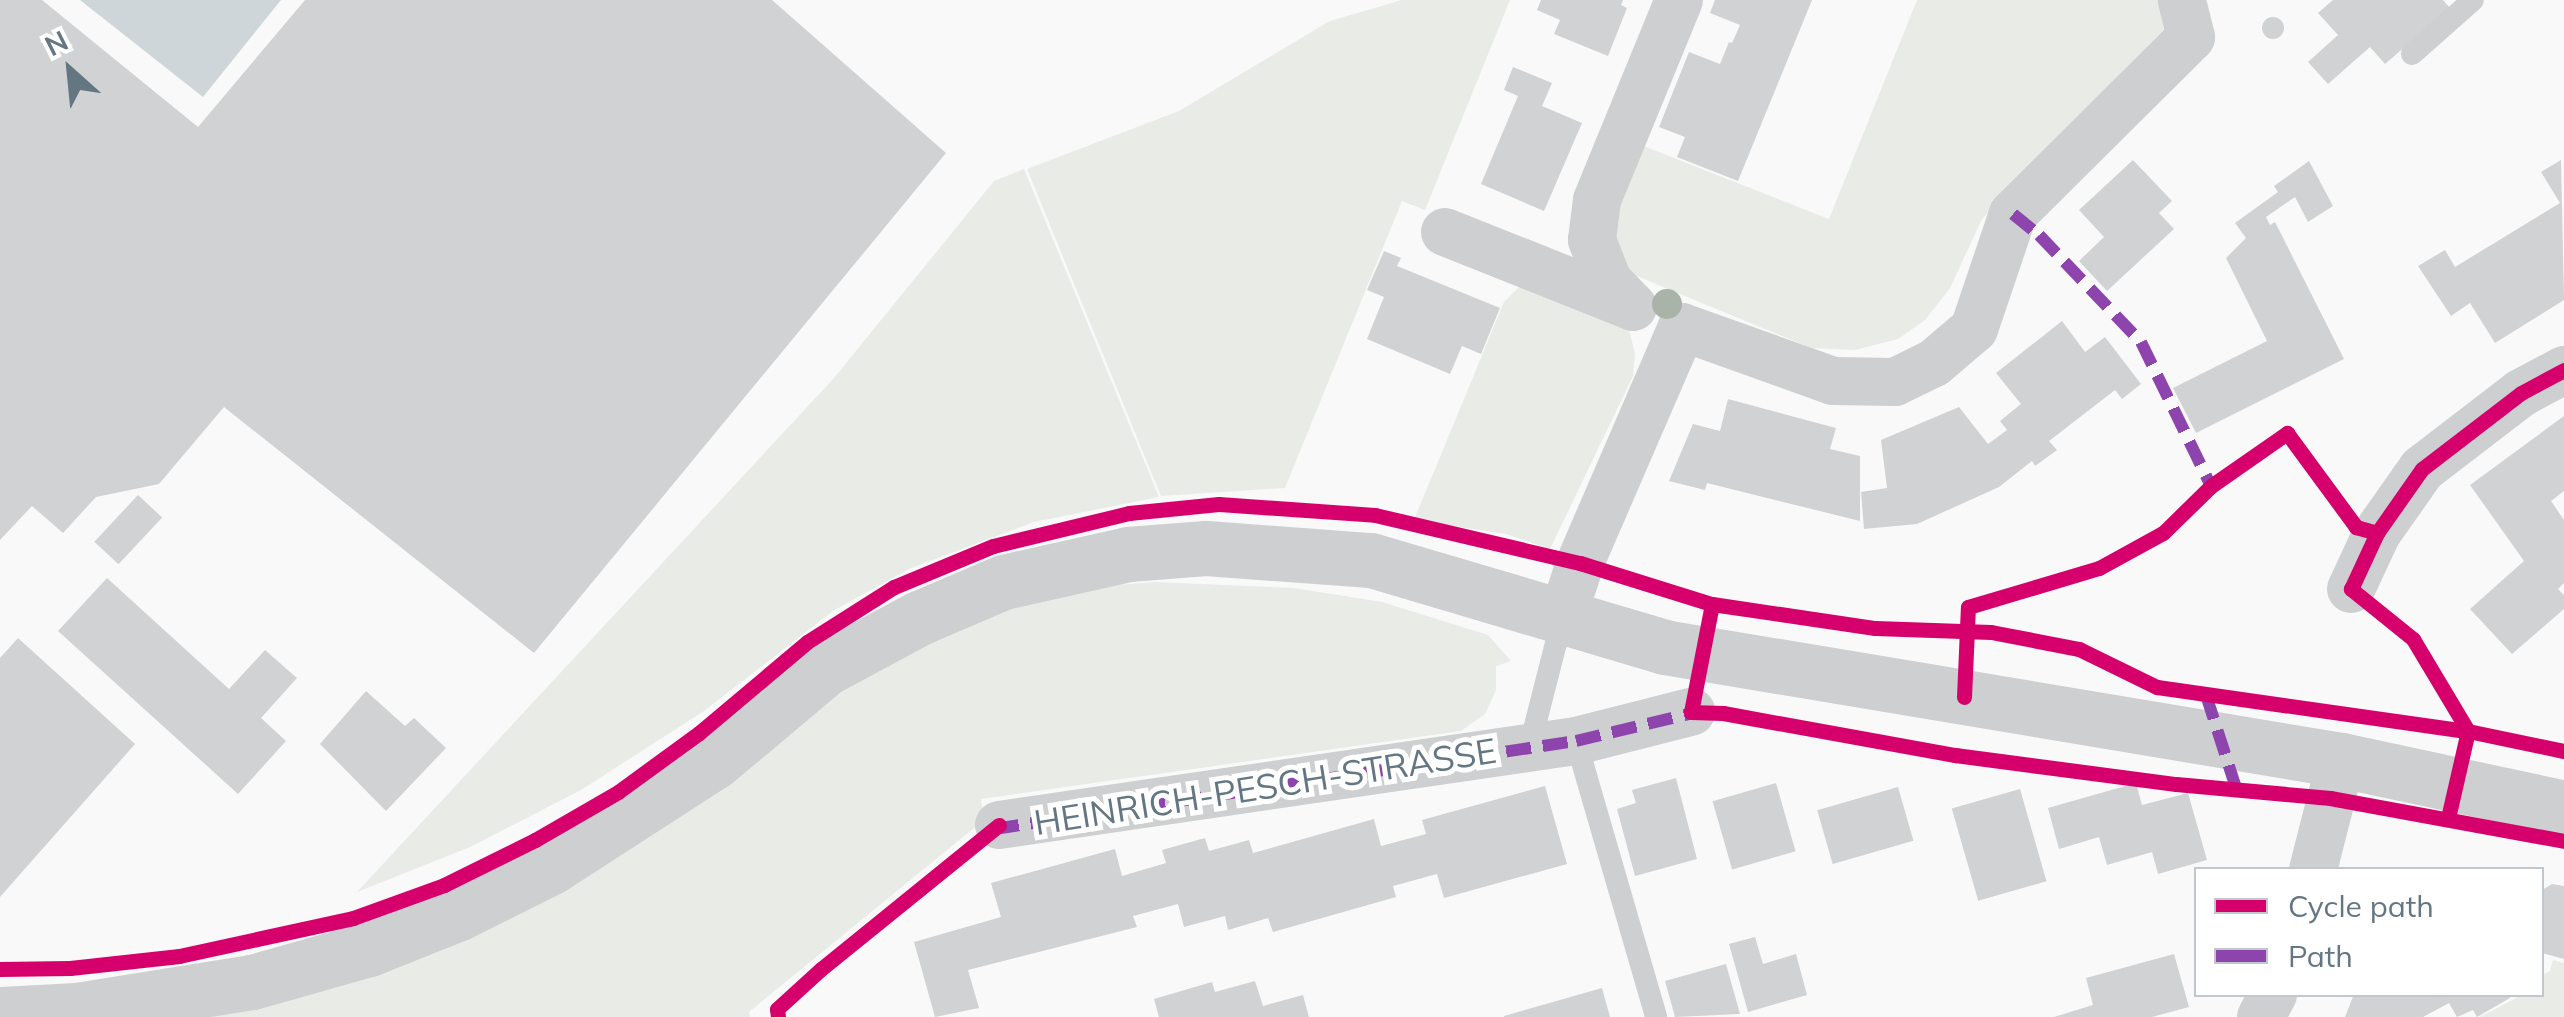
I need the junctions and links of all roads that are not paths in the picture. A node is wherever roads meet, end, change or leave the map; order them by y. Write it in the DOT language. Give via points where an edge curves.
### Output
graph roads {
  1 [pos="1679,0"];
  2 [pos="2182,0"];
  3 [pos="2473,0"];
  4 [pos="2412,54"];
  5 [pos="1444,232"];
  6 [pos="1633,307"];
  7 [pos="1682,327"];
  8 [pos="2564,370"];
  9 [pos="2351,589"];
  10 [pos="1562,619"];
  11 [pos="1691,712"];
  12 [pos="1576,740"];
  13 [pos="1530,745"];
  14 [pos="2341,760"];
  15 [pos="2564,808"];
  16 [pos="999,825"];
  17 [pos="2314,867"];
  18 [pos="0,1014"];
  19 [pos="1656,1017"];
  1 -- 6 [label="street" via="1597,200 1592,240 1608,281"];
  2 -- 7 [label="street" via="2191,37 2013,214 1974,329 1934,364 1895,382 1834,381"];
  3 -- 4 [label="lane"];
  5 -- 6 [label="street"];
  6 -- 7 [label="street"];
  7 -- 10 [label="street"];
  8 -- 9 [label="street" via="2422,469 2376,533"];
  10 -- 13 [label="lane, HEINRICH-PESCH-STRASSE"];
  10 -- 14 [label="street" via="1664,647"];
  10 -- 18 [label="street" via="1371,560 1266,550 1128,554 1002,582 826,668 715,761 551,868 460,913 370,949 252,982 135,1003"];
  11 -- 12 [label="street, HEINRICH-PESCH-STRASSE"];
  12 -- 13 [label="street, HEINRICH-PESCH-STRASSE"];
  12 -- 19 [label="lane"];
  13 -- 16 [label="street, HEINRICH-PESCH-STRASSE"];
  14 -- 15 [label="street"];
  14 -- 17 [label="street"];
}
